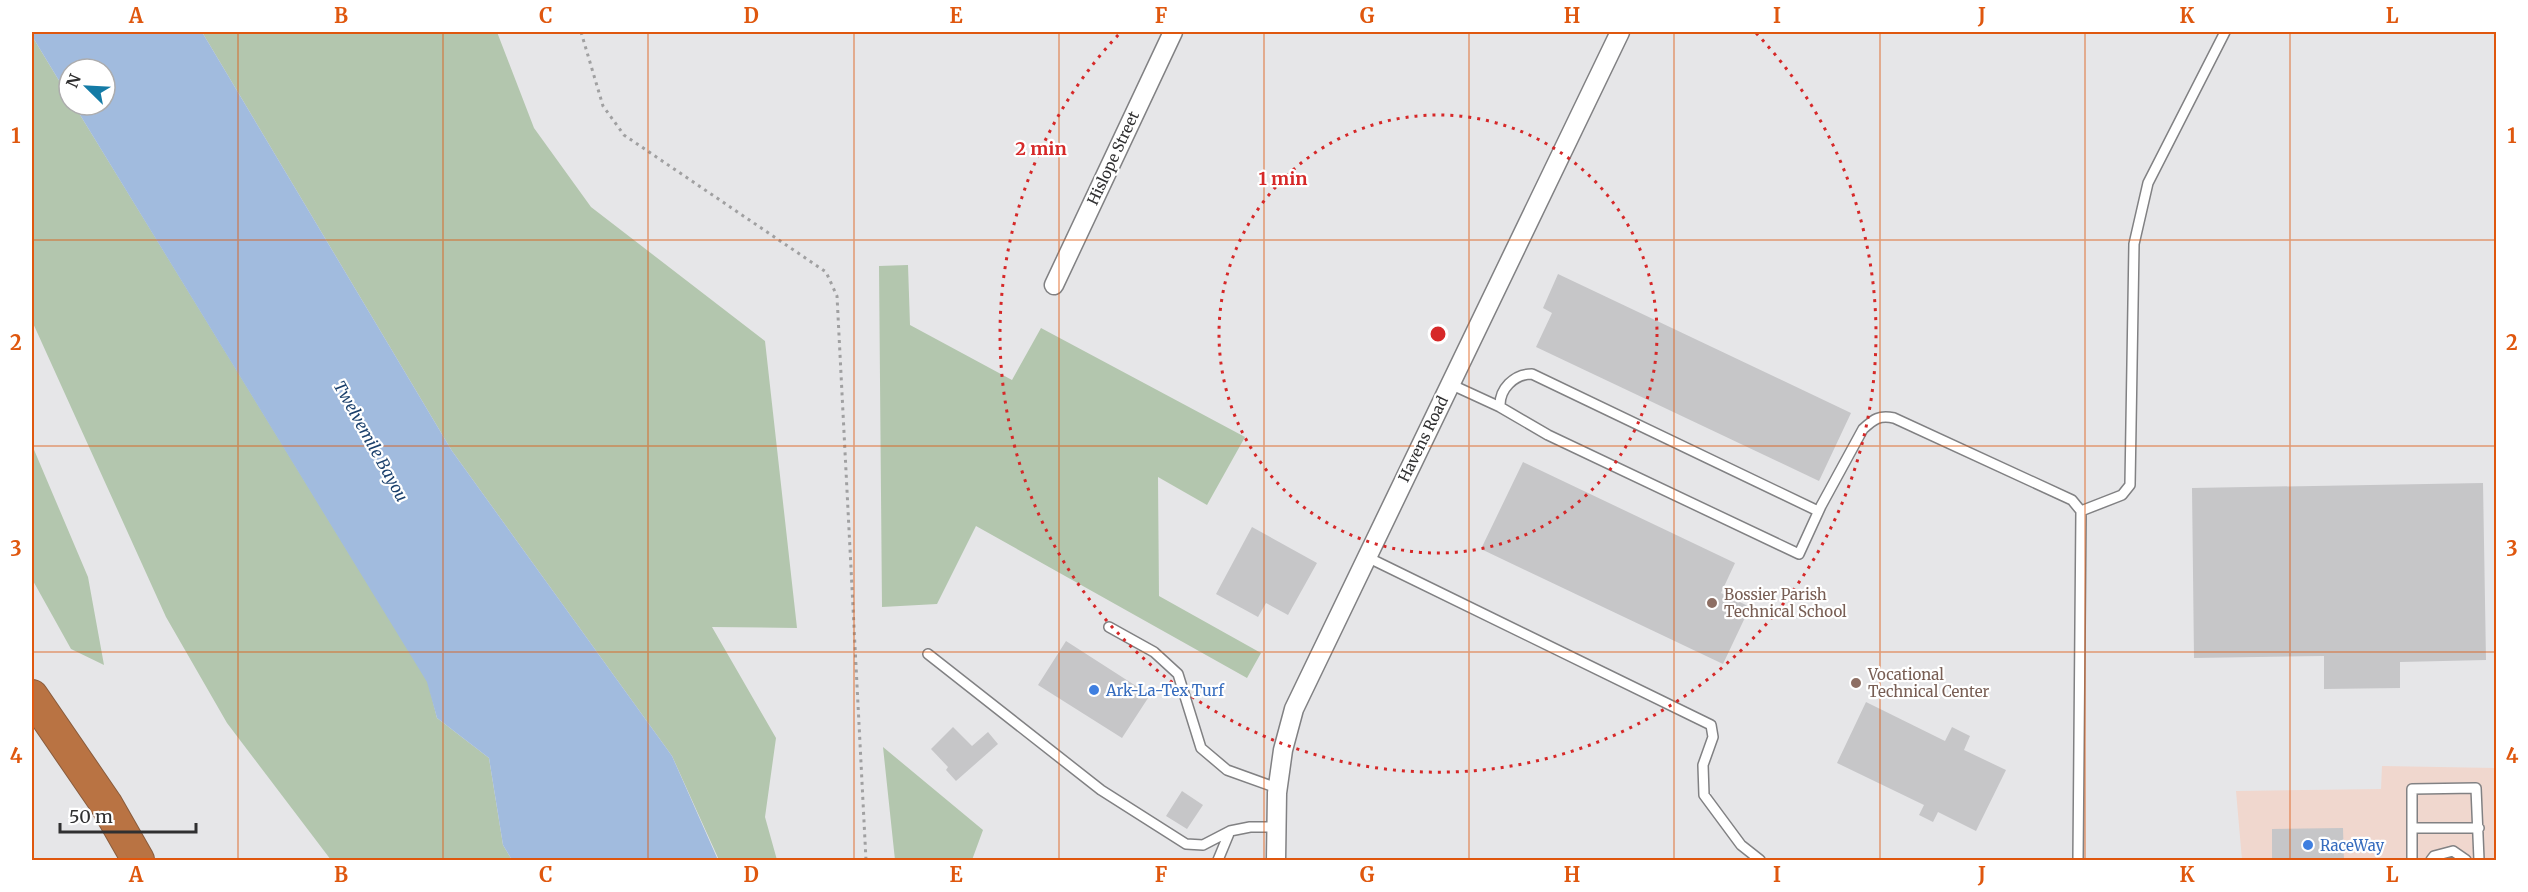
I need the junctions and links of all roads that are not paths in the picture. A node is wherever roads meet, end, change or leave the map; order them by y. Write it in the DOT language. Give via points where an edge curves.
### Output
graph roads {
  1 [pos="1173,32"];
  2 [pos="1620,32"];
  3 [pos="2225,32"];
  4 [pos="1054,285"];
  5 [pos="1450,384"];
  6 [pos="1500,407"];
  7 [pos="1818,511"];
  8 [pos="2081,511"];
  9 [pos="1367,557"];
  10 [pos="1108,627"];
  11 [pos="928,654"];
  12 [pos="32,696"];
  13 [pos="1278,788"];
  14 [pos="106,804"];
  15 [pos="1276,827"];
  16 [pos="2412,828"];
  17 [pos="2479,828"];
  18 [pos="1230,831"];
  19 [pos="138,861"];
  20 [pos="149,861"];
  21 [pos="1218,861"];
  22 [pos="1276,861"];
  23 [pos="1760,861"];
  24 [pos="2078,861"];
  25 [pos="2412,861"];
  26 [pos="2431,861"];
  27 [pos="2466,861"];
  28 [pos="2479,861"];
  1 -- 4 [label="street, Hislope Street"];
  2 -- 5 [label="street, Havens Road"];
  3 -- 8 [label="lane" via="2148,183 2134,244 2130,485 2122,495"];
  5 -- 6 [label="lane"];
  5 -- 9 [label="street, Havens Road"];
  6 -- 7 [label="lane" via="1502,392 1509,384 1524,374 1532,374"];
  6 -- 7 [label="lane" via="1548,435 1798,554"];
  7 -- 8 [label="lane" via="1863,429 1882,416 1894,418 2072,500"];
  8 -- 24 [label="lane"];
  9 -- 13 [label="street, Havens Road" via="1294,709"];
  9 -- 23 [label="lane" via="1711,725 1713,737 1703,765 1704,795 1741,845"];
  10 -- 13 [label="lane" via="1154,652 1178,674 1201,747 1227,770"];
  11 -- 18 [label="lane" via="1101,790 1186,844 1203,845"];
  12 -- 14 [label="highway"];
  13 -- 15 [label="street, Havens Road"];
  14 -- 19 [label="highway"];
  14 -- 20 [label="highway"];
  15 -- 18 [label="lane" via="1250,826"];
  15 -- 22 [label="street, Havens Road"];
  16 -- 17 [label="lane"];
  16 -- 17 [label="lane" via="2412,789 2476,788"];
  16 -- 25 [label="lane"];
  17 -- 28 [label="lane"];
  18 -- 21 [label="lane"];
  26 -- 27 [label="lane" via="2434,856 2453,850"];
}
